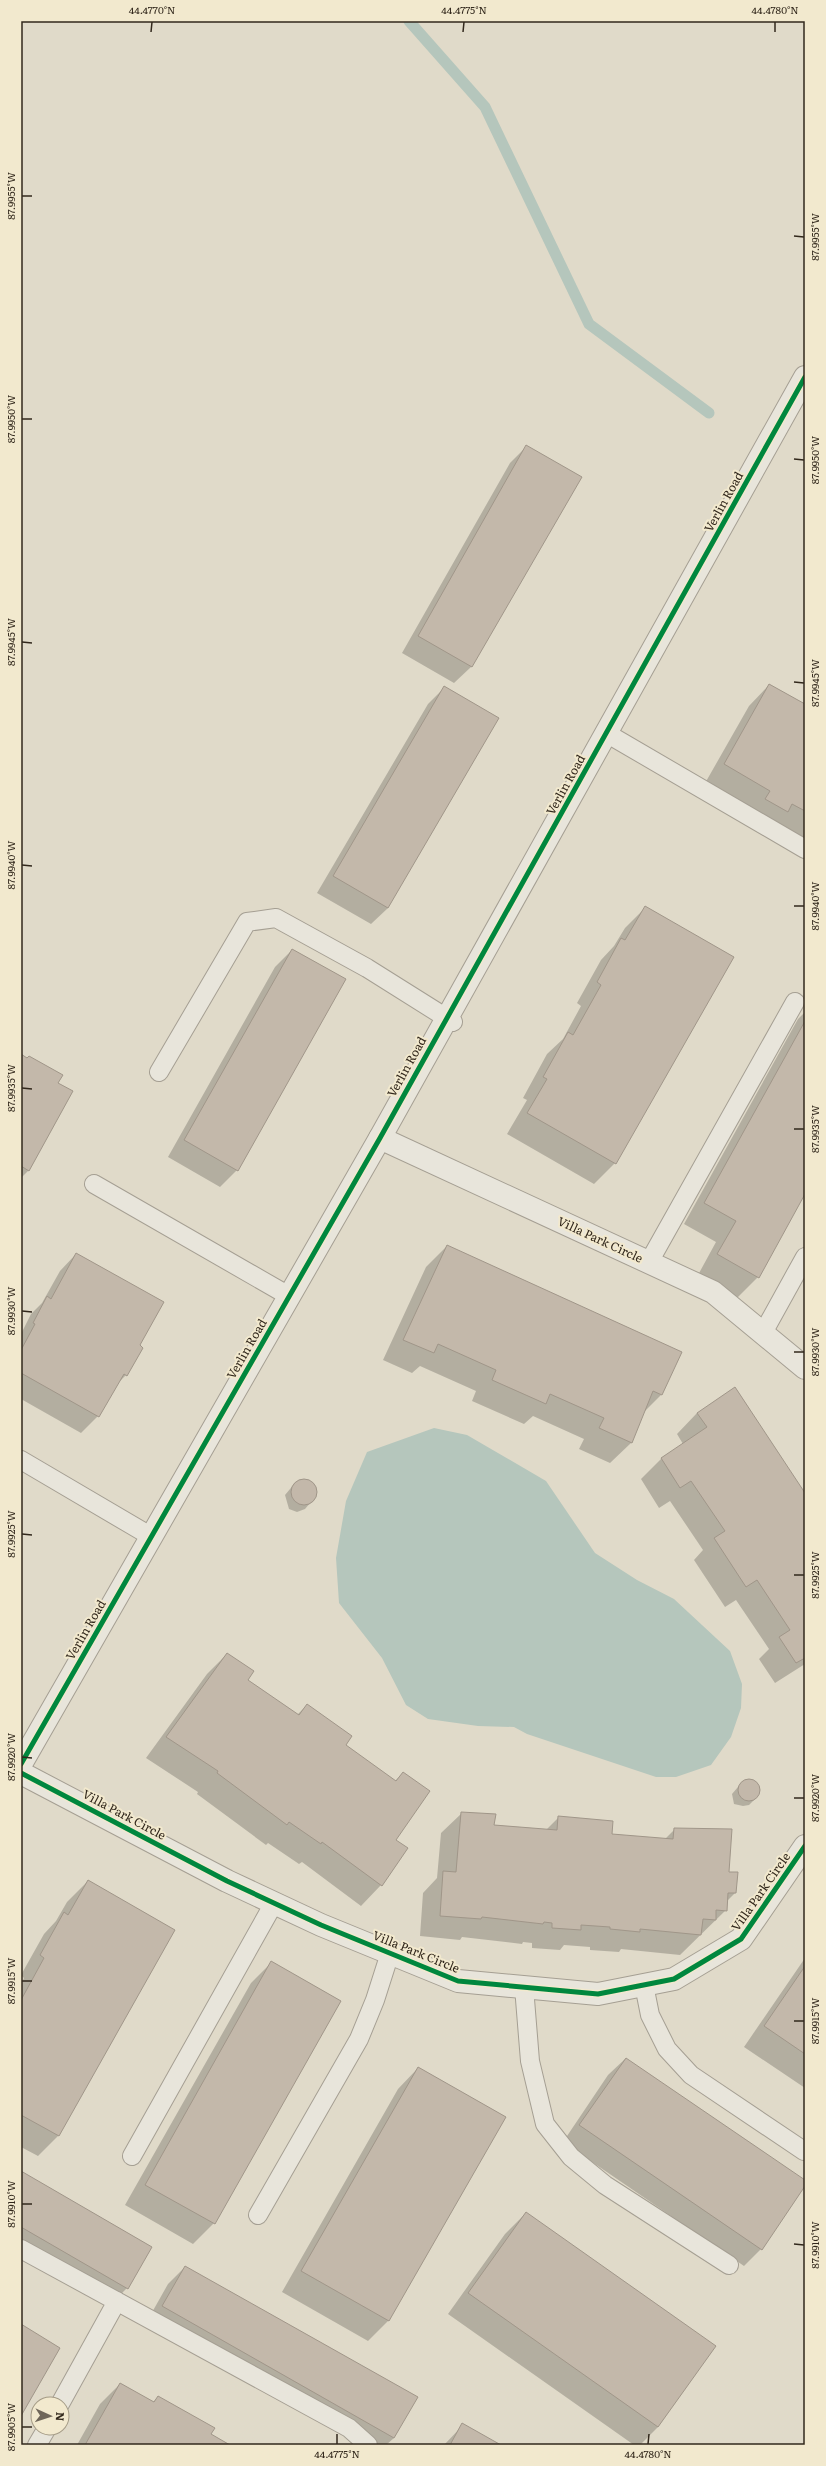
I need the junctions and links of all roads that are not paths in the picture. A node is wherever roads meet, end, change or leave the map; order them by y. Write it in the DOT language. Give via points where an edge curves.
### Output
graph roads {
  1 [pos="805,377"];
  2 [pos="606,733"];
  3 [pos="805,849"];
  4 [pos="796,1002"];
  5 [pos="450,1020"];
  6 [pos="159,1072"];
  7 [pos="380,1138"];
  8 [pos="94,1184"];
  9 [pos="805,1257"];
  10 [pos="648,1262"];
  11 [pos="289,1296"];
  12 [pos="763,1333"];
  13 [pos="805,1368"];
  14 [pos="21,1460"];
  15 [pos="152,1537"];
  16 [pos="21,1764"];
  17 [pos="21,1773"];
  18 [pos="805,1846"];
  19 [pos="274,1903"];
  20 [pos="390,1953"];
  21 [pos="644,1985"];
  22 [pos="524,1987"];
  23 [pos="804,2151"];
  24 [pos="132,2156"];
  25 [pos="258,2215"];
  26 [pos="21,2249"];
  27 [pos="729,2265"];
  28 [pos="117,2301"];
  29 [pos="64,2396"];
  30 [pos="42,2436"];
  31 [pos="37,2445"];
  32 [pos="368,2445"];
  1 -- 2 [label="street, Verlin Road"];
  2 -- 3 [label="lane"];
  2 -- 5 [label="street, Verlin Road"];
  4 -- 10 [label="lane"];
  5 -- 6 [label="lane" via="367,968 276,918 247,922"];
  5 -- 7 [label="street, Verlin Road"];
  7 -- 10 [label="street, Villa Park Circle"];
  7 -- 11 [label="street, Verlin Road"];
  8 -- 11 [label="lane"];
  9 -- 12 [label="lane"];
  10 -- 12 [label="street, Villa Park Circle" via="713,1292"];
  11 -- 15 [label="street, Verlin Road"];
  12 -- 13 [label="street, Villa Park Circle"];
  14 -- 15 [label="lane"];
  15 -- 16 [label="street, Verlin Road"];
  17 -- 19 [label="street, Villa Park Circle"];
  18 -- 21 [label="street, Villa Park Circle" via="741,1939 674,1979"];
  19 -- 20 [label="street, Villa Park Circle"];
  19 -- 24 [label="lane"];
  20 -- 22 [label="street, Villa Park Circle" via="458,1981"];
  20 -- 25 [label="lane" via="359,2039"];
  21 -- 22 [label="street, Villa Park Circle" via="598,1994"];
  21 -- 23 [label="lane" via="650,2015 667,2049 691,2075"];
  22 -- 27 [label="lane" via="530,2061 545,2124 571,2156 605,2185"];
  26 -- 28 [label="lane"];
  28 -- 29 [label="lane"];
  28 -- 32 [label="lane" via="349,2428"];
  30 -- 31 [label="lane"];
}
